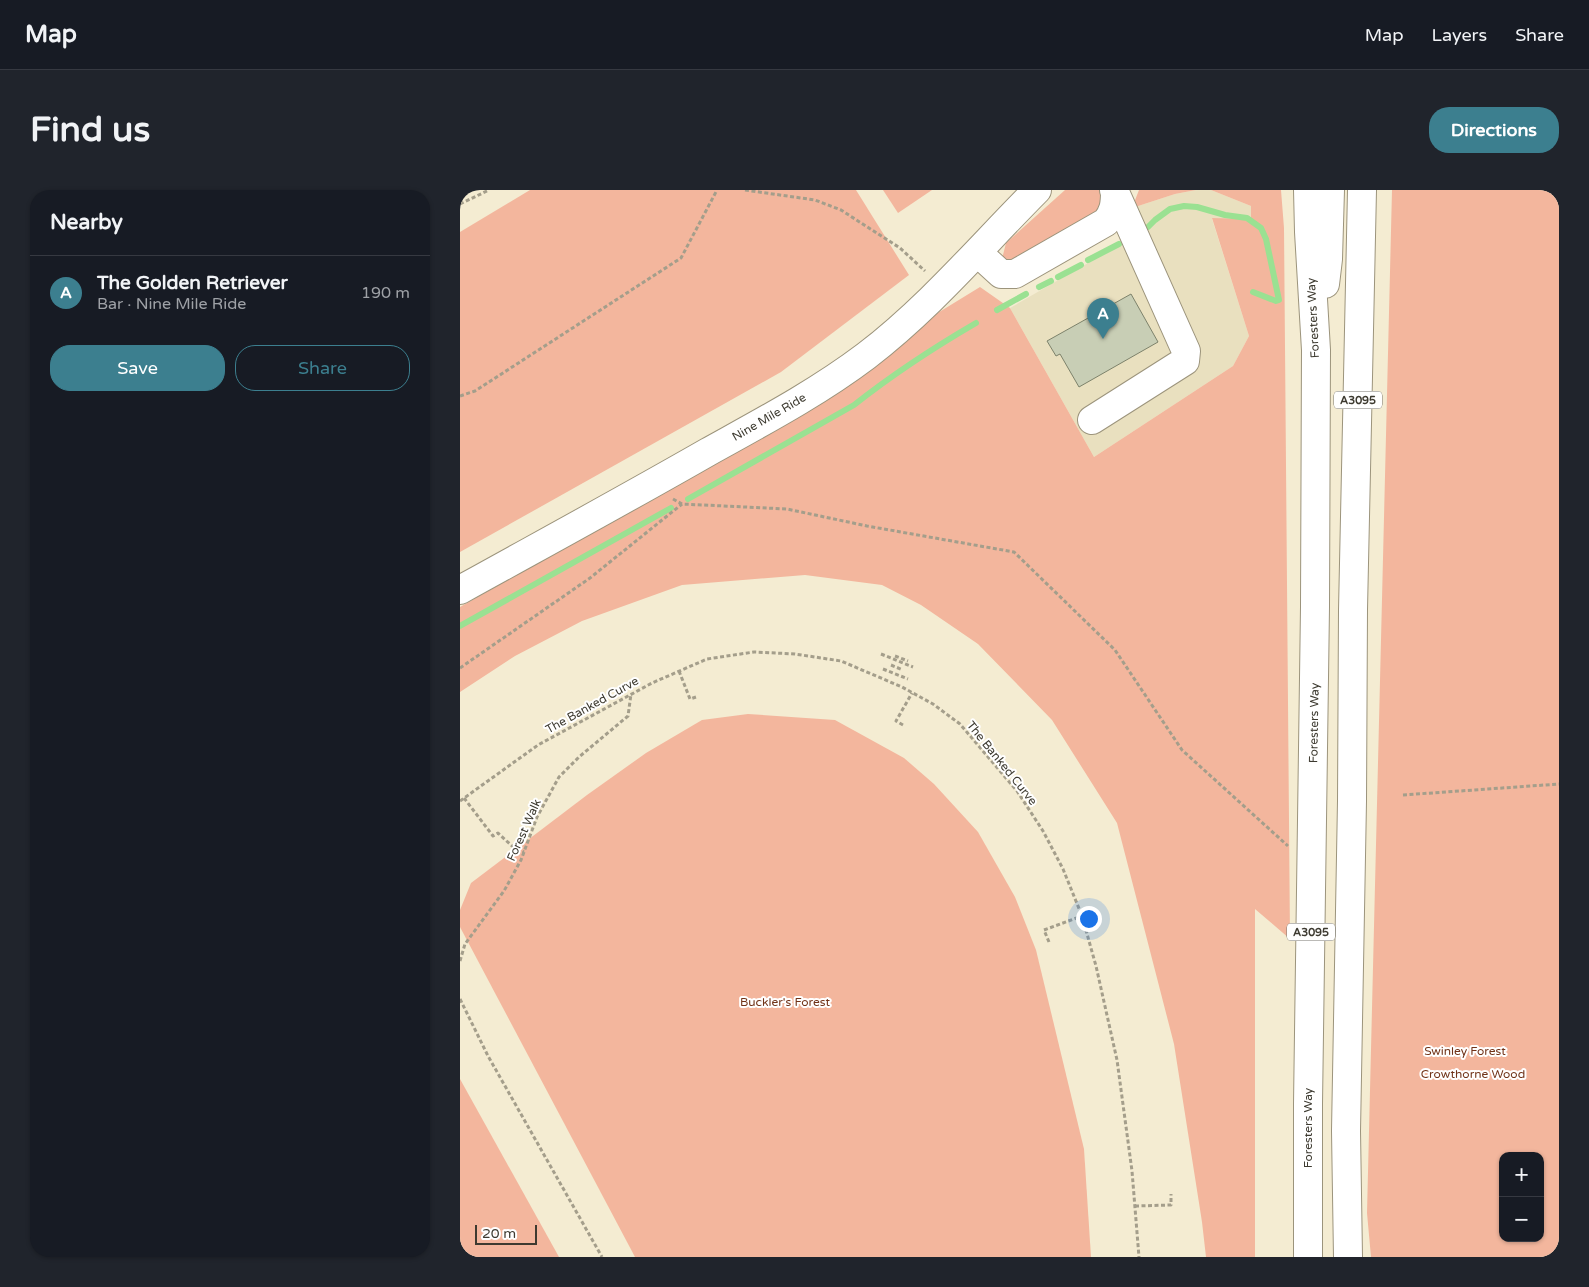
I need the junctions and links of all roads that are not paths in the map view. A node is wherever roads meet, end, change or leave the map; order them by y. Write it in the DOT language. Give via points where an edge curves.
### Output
graph roads {
  1 [pos="1037,190"];
  2 [pos="1308,190"];
  3 [pos="1330,190"];
  4 [pos="1362,190"];
  5 [pos="1114,191"];
  6 [pos="1098,227"];
  7 [pos="1130,228"];
  8 [pos="978,253"];
  9 [pos="1316,350"];
  10 [pos="1092,420"];
  11 [pos="460,590"];
  12 [pos="1308,1257"];
  13 [pos="1348,1257"];
  1 -- 8 [label="main road, Nine Mile Ride"];
  2 -- 9 [label="main road, Foresters Way / A3095"];
  3 -- 9 [label="main road" via="1328,259"];
  4 -- 13 [label="main road, A3095" via="1346,1131"];
  5 -- 6 [label="main road" via="1115,205 1111,215"];
  5 -- 7 [label="main road"];
  6 -- 7 [label="main road" via="1122,224"];
  6 -- 8 [label="main road" via="1016,274 1001,274"];
  7 -- 10 [label="main road" via="1186,351 1185,362"];
  8 -- 11 [label="main road, Nine Mile Ride" via="867,356 785,409"];
  9 -- 12 [label="main road, Foresters Way / A3095"];
}
